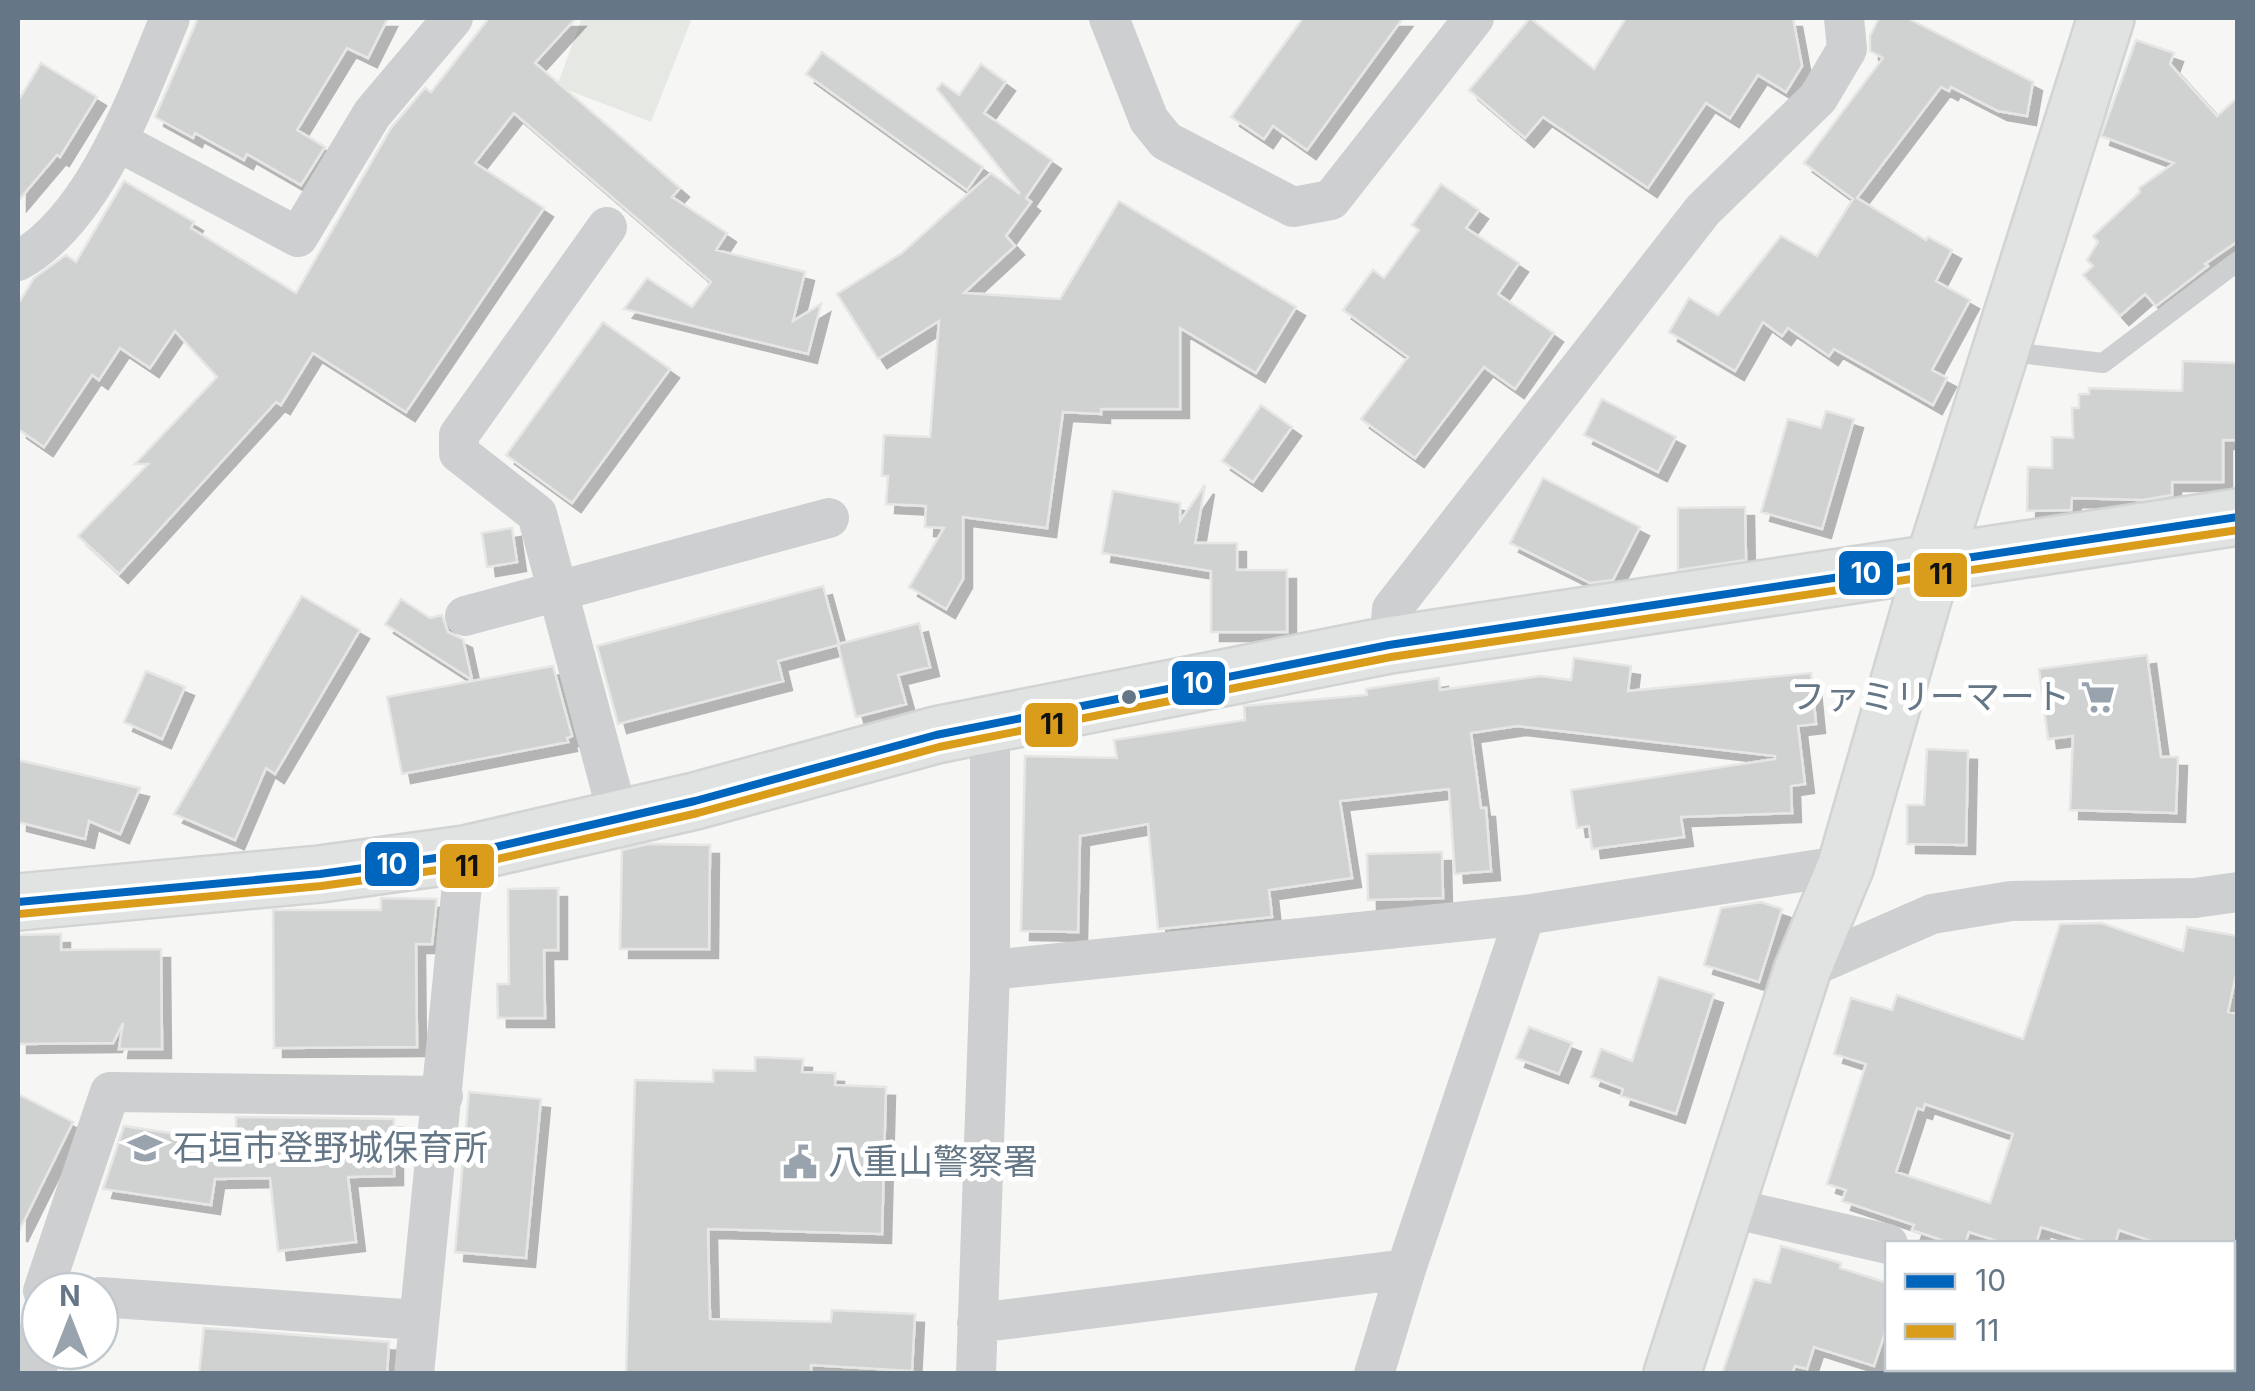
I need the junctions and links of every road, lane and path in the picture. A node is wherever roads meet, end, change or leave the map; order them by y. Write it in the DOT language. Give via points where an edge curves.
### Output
graph roads {
  1 [pos="170,18"];
  2 [pos="453,18"];
  3 [pos="1109,18"];
  4 [pos="1474,18"];
  5 [pos="1844,18"];
  6 [pos="2106,18"];
  7 [pos="118,142"];
  8 [pos="606,227"];
  9 [pos="18,261"];
  10 [pos="2238,261"];
  11 [pos="2000,351"];
  12 [pos="829,518"];
  13 [pos="2238,518"];
  14 [pos="1933,564"];
  15 [pos="558,594"];
  16 [pos="465,616"];
  17 [pos="1389,645"];
  18 [pos="990,723"];
  19 [pos="619,819"];
  20 [pos="465,854"];
  21 [pos="1846,865"];
  22 [pos="2238,892"];
  23 [pos="18,902"];
  24 [pos="1525,915"];
  25 [pos="990,970"];
  26 [pos="1802,971"];
  27 [pos="443,1096"];
  28 [pos="1726,1207"];
  29 [pos="1885,1243"];
  30 [pos="1406,1269"];
  31 [pos="49,1271"];
  32 [pos="120,1298"];
  33 [pos="417,1320"];
  34 [pos="978,1323"];
  35 [pos="414,1374"];
  36 [pos="976,1374"];
  37 [pos="1374,1374"];
  38 [pos="1672,1374"];
  1 -- 7 [label="street"];
  2 -- 7 [label="street" via="372,114 298,237"];
  3 -- 4 [label="street" via="1150,120 1166,141 1294,207 1331,200"];
  5 -- 17 [label="street" via="1847,48 1818,98 1704,210 1392,609"];
  6 -- 11 [label="street"];
  7 -- 9 [label="street" via="63,224"];
  8 -- 15 [label="street" via="458,435 459,453 537,514"];
  10 -- 11 [label="lane" via="2103,363"];
  11 -- 14 [label="street"];
  12 -- 15 [label="street"];
  13 -- 14 [label="street"];
  14 -- 17 [label="street"];
  14 -- 21 [label="street"];
  15 -- 16 [label="street"];
  15 -- 19 [label="street"];
  17 -- 18 [label="street"];
  18 -- 19 [label="street"];
  18 -- 25 [label="street"];
  19 -- 20 [label="street"];
  20 -- 23 [label="street"];
  20 -- 27 [label="street"];
  21 -- 24 [label="street"];
  21 -- 26 [label="street"];
  22 -- 26 [label="street" via="2011,901 1932,914"];
  24 -- 25 [label="street"];
  24 -- 30 [label="street"];
  25 -- 34 [label="street"];
  26 -- 28 [label="street"];
  27 -- 31 [label="street" via="110,1092"];
  27 -- 33 [label="street"];
  28 -- 29 [label="street"];
  28 -- 38 [label="street"];
  30 -- 34 [label="street"];
  30 -- 37 [label="street"];
  32 -- 33 [label="street"];
  33 -- 35 [label="street"];
  34 -- 36 [label="street"];
}
